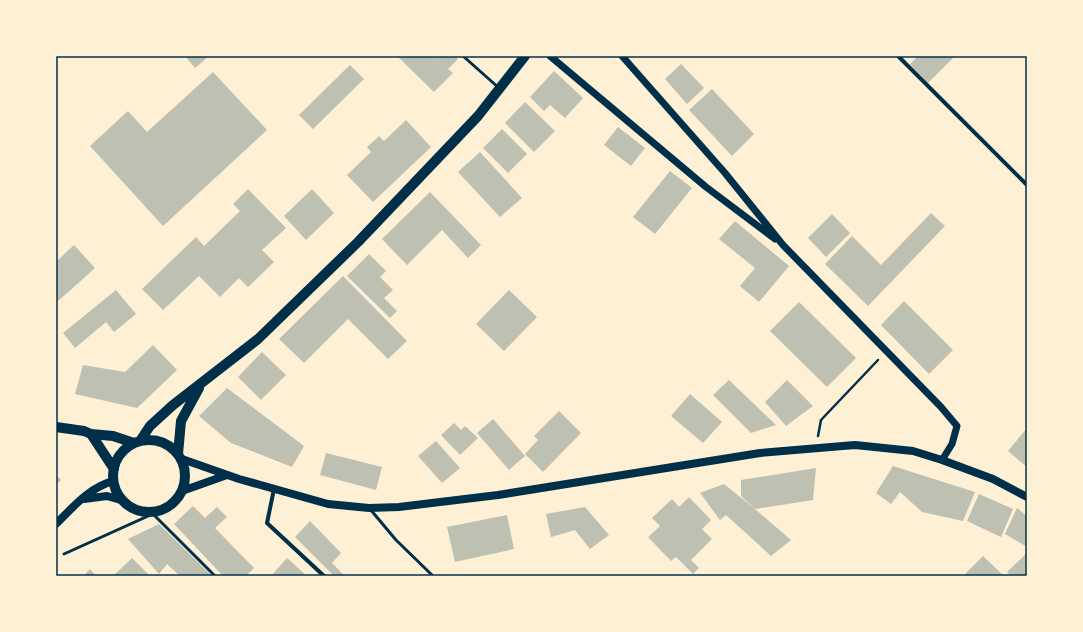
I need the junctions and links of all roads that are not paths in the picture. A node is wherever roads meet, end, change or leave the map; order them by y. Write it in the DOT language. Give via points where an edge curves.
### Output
graph roads {
  1 [pos="463,56"];
  2 [pos="524,56"];
  3 [pos="550,56"];
  4 [pos="622,56"];
  5 [pos="898,56"];
  6 [pos="500,89"];
  7 [pos="1027,185"];
  8 [pos="783,245"];
  9 [pos="204,381"];
  10 [pos="56,426"];
  11 [pos="91,434"];
  12 [pos="137,442"];
  13 [pos="180,457"];
  14 [pos="942,460"];
  15 [pos="114,469"];
  16 [pos="227,475"];
  17 [pos="114,480"];
  18 [pos="274,489"];
  19 [pos="182,491"];
  20 [pos="1027,497"];
  21 [pos="83,499"];
  22 [pos="124,501"];
  23 [pos="166,508"];
  24 [pos="369,508"];
  25 [pos="153,514"];
  26 [pos="56,524"];
  27 [pos="64,554"];
  28 [pos="216,576"];
  29 [pos="324,576"];
  30 [pos="433,576"];
  1 -- 6 [label="lane"];
  2 -- 6 [label="main road"];
  3 -- 8 [label="street" via="706,187"];
  4 -- 8 [label="street" via="725,173"];
  5 -- 7 [label="street"];
  6 -- 9 [label="main road" via="478,116 358,242 258,339"];
  8 -- 14 [label="street" via="941,407 956,426 952,444"];
  9 -- 12 [label="main road" via="150,426"];
  9 -- 13 [label="main road" via="181,420"];
  10 -- 11 [label="main road"];
  11 -- 12 [label="main road"];
  11 -- 15 [label="main road"];
  12 -- 13 [label="main road" via="157,440 167,444"];
  12 -- 15 [label="main road" via="121,454"];
  13 -- 16 [label="main road"];
  13 -- 19 [label="main road" via="185,470"];
  14 -- 20 [label="main road" via="992,479"];
  14 -- 24 [label="main road" via="913,451 854,445 815,448 760,453 498,495 399,507"];
  15 -- 17 [label="main road"];
  16 -- 18 [label="main road"];
  16 -- 19 [label="main road"];
  17 -- 21 [label="main road" via="104,483"];
  17 -- 22 [label="main road" via="117,492"];
  18 -- 24 [label="main road" via="328,504"];
  18 -- 29 [label="street" via="267,523"];
  19 -- 23 [label="main road" via="176,501"];
  21 -- 22 [label="main road" via="107,496"];
  21 -- 26 [label="main road"];
  22 -- 23 [label="main road" via="133,508 144,511"];
  23 -- 25 [label="lane"];
  24 -- 30 [label="lane" via="396,540"];
  25 -- 27 [label="lane"];
  25 -- 28 [label="lane"];
}
